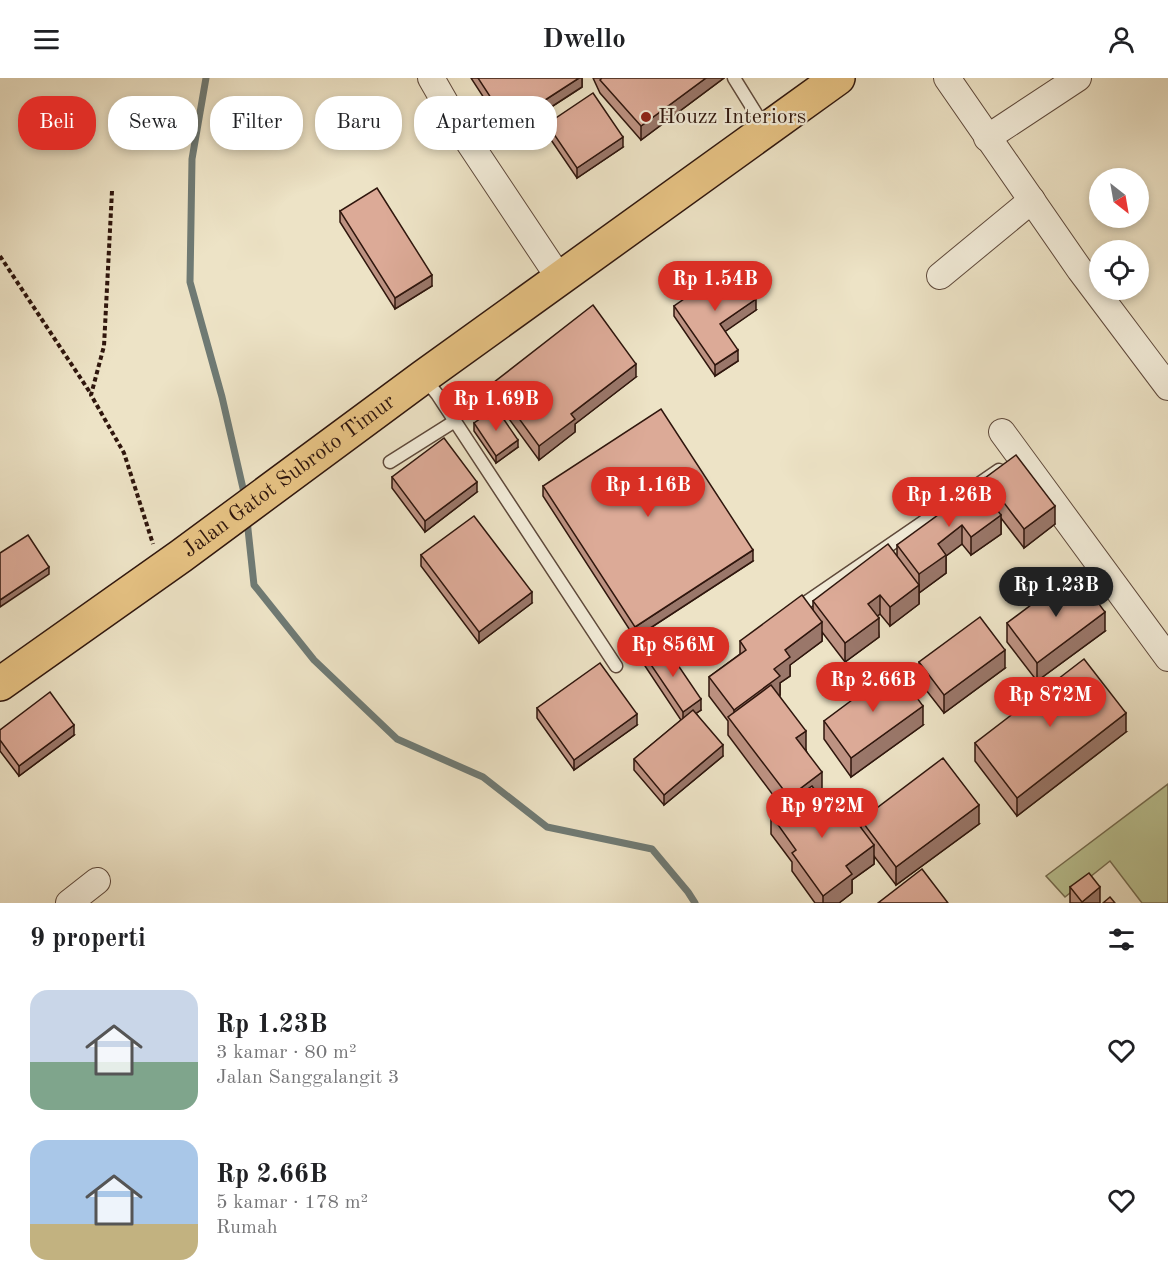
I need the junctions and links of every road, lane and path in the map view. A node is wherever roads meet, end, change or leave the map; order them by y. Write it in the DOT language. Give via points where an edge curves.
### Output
graph roads {
  1 [pos="431,78"];
  2 [pos="734,78"];
  3 [pos="838,78"];
  4 [pos="946,78"];
  5 [pos="1078,78"];
  6 [pos="766,129"];
  7 [pos="987,138"];
  8 [pos="112,191"];
  9 [pos="1032,200"];
  10 [pos="0,256"];
  11 [pos="940,276"];
  12 [pos="560,279"];
  13 [pos="423,377"];
  14 [pos="1168,387"];
  15 [pos="91,395"];
  16 [pos="455,421"];
  17 [pos="1002,432"];
  18 [pos="1019,456"];
  19 [pos="390,462"];
  20 [pos="171,562"];
  21 [pos="782,619"];
  22 [pos="1168,658"];
  23 [pos="616,666"];
  24 [pos="0,684"];
  25 [pos="97,881"];
  26 [pos="69,903"];
  1 -- 12 [label="street" via="462,132"];
  2 -- 6 [label="lane"];
  3 -- 6 [label="highway, Jalan Gatot Subroto Timur"];
  4 -- 7 [label="street"];
  5 -- 7 [label="street"];
  6 -- 12 [label="highway, Jalan Gatot Subroto Timur"];
  7 -- 9 [label="street"];
  8 -- 15 [label="path" via="104,346"];
  9 -- 11 [label="street"];
  9 -- 14 [label="street"];
  10 -- 15 [label="path"];
  12 -- 13 [label="highway, Jalan Gatot Subroto Timur"];
  13 -- 16 [label="lane"];
  13 -- 20 [label="highway, Jalan Gatot Subroto Timur"];
  15 -- 20 [label="path" via="124,453"];
  16 -- 19 [label="lane"];
  16 -- 23 [label="lane"];
  17 -- 18 [label="street"];
  18 -- 21 [label="lane"];
  18 -- 22 [label="street"];
  20 -- 24 [label="highway, Jalan Gatot Subroto Timur"];
  25 -- 26 [label="street"];
}
